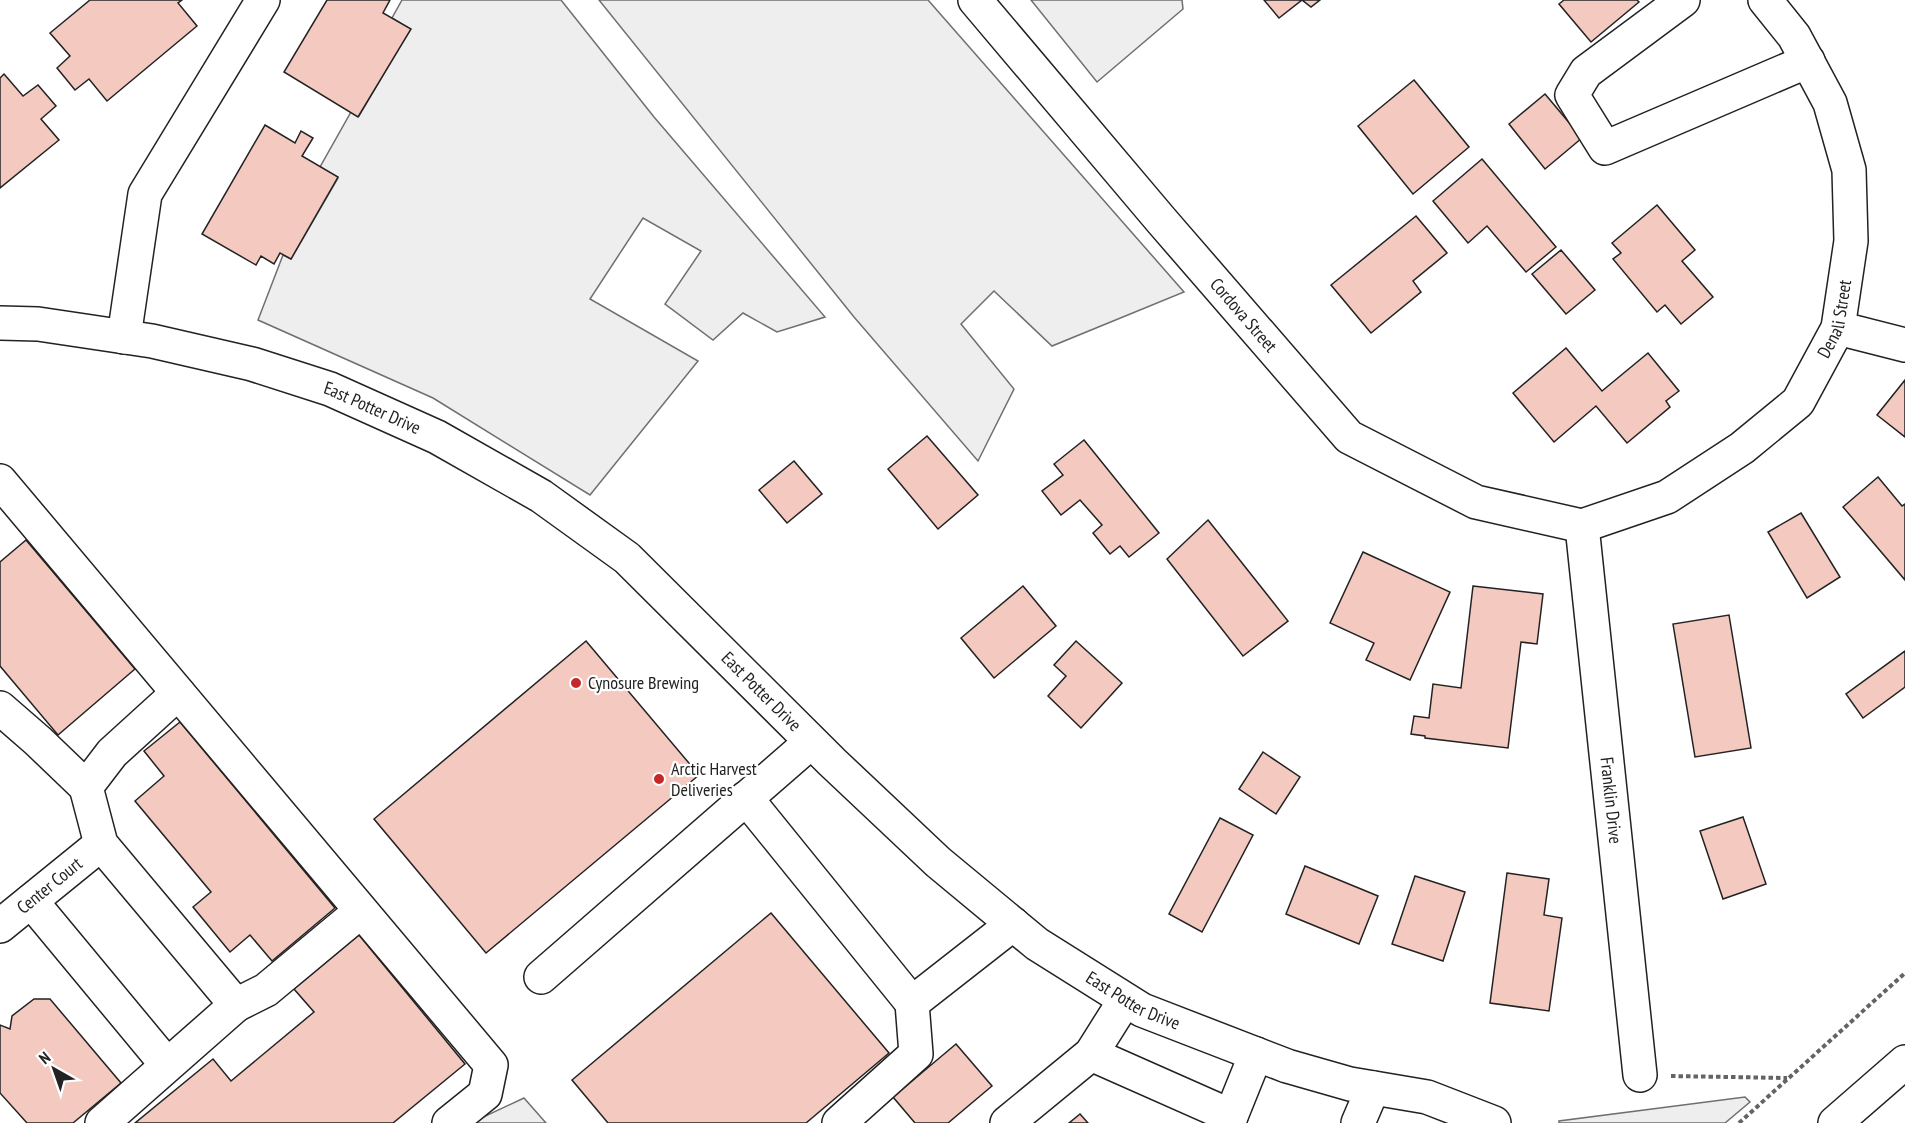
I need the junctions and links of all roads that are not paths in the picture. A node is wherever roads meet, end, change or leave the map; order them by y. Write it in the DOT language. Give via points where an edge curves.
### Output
graph roads {
  1 [pos="263,0"];
  2 [pos="975,0"];
  3 [pos="1683,0"];
  4 [pos="1765,0"];
  5 [pos="1808,61"];
  6 [pos="0,323"];
  7 [pos="1838,328"];
  8 [pos="124,337"];
  9 [pos="1905,345"];
  10 [pos="4,495"];
  11 [pos="1582,526"];
  12 [pos="178,693"];
  13 [pos="0,708"];
  14 [pos="811,742"];
  15 [pos="86,787"];
  16 [pos="746,798"];
  17 [pos="101,844"];
  18 [pos="31,901"];
  19 [pos="361,911"];
  20 [pos="1013,924"];
  21 [pos="0,926"];
  22 [pos="541,977"];
  23 [pos="1125,1000"];
  24 [pos="912,1003"];
  25 [pos="236,1005"];
  26 [pos="1091,1054"];
  27 [pos="1256,1054"];
  28 [pos="1905,1062"];
  29 [pos="168,1065"];
  30 [pos="1640,1075"];
  31 [pos="1373,1088"];
  32 [pos="1227,1120"];
  33 [pos="102,1123"];
  34 [pos="449,1123"];
  35 [pos="839,1123"];
  36 [pos="1007,1123"];
  37 [pos="1359,1123"];
  38 [pos="1494,1123"];
  39 [pos="1835,1123"];
  1 -- 8 [label="street" via="145,194"];
  2 -- 11 [label="street, Cordova Street" via="1349,437 1476,502"];
  3 -- 5 [label="street" via="1586,72 1572,95 1605,148"];
  4 -- 5 [label="street, Denali Street"];
  5 -- 7 [label="street, Denali Street" via="1830,103 1849,170 1851,241"];
  6 -- 8 [label="street, East Potter Drive" via="38,324"];
  7 -- 9 [label="street"];
  7 -- 11 [label="street, Denali Street" via="1798,402 1742,448 1667,497"];
  8 -- 14 [label="street, East Potter Drive" via="252,364 330,389 437,437 541,496 627,558"];
  10 -- 12 [label="street"];
  11 -- 30 [label="street, Franklin Drive"];
  12 -- 15 [label="street" via="112,753"];
  12 -- 19 [label="street"];
  13 -- 15 [label="street"];
  14 -- 16 [label="street"];
  14 -- 20 [label="street, East Potter Drive" via="938,862"];
  15 -- 17 [label="street"];
  16 -- 22 [label="street"];
  16 -- 24 [label="street"];
  17 -- 18 [label="street, Center Court"];
  17 -- 25 [label="street"];
  18 -- 21 [label="street, Center Court"];
  18 -- 29 [label="street"];
  19 -- 25 [label="street" via="266,990"];
  19 -- 34 [label="street" via="491,1065 485,1094"];
  20 -- 23 [label="street, East Potter Drive" via="1037,944"];
  20 -- 24 [label="street"];
  23 -- 26 [label="street"];
  23 -- 27 [label="street, East Potter Drive"];
  24 -- 35 [label="street" via="916,1054"];
  25 -- 29 [label="street"];
  26 -- 32 [label="street"];
  26 -- 36 [label="street"];
  27 -- 31 [label="street, East Potter Drive"];
  27 -- 32 [label="street"];
  28 -- 39 [label="street"];
  29 -- 33 [label="street"];
  31 -- 37 [label="street"];
  31 -- 38 [label="street, East Potter Drive" via="1427,1097"];
}
